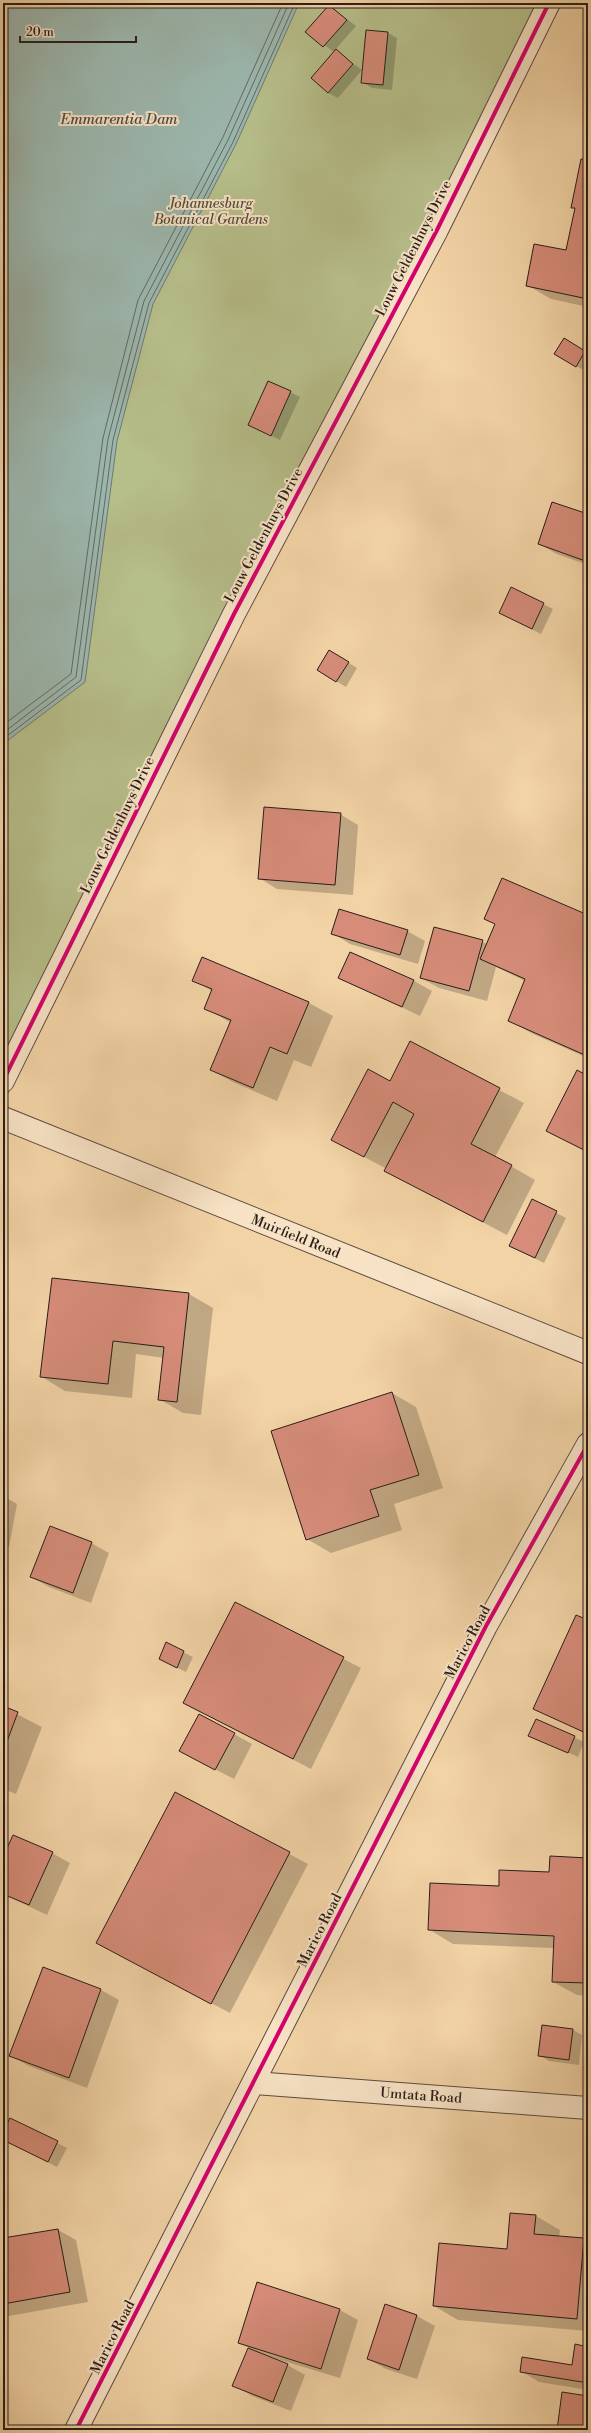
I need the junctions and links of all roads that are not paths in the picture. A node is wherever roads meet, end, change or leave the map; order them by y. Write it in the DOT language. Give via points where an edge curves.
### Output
graph roads {
  1 [pos="549,3"];
  2 [pos="3,1081"];
  3 [pos="3,1118"];
  4 [pos="588,1353"];
  5 [pos="588,1444"];
  6 [pos="254,2083"];
  7 [pos="588,2108"];
  8 [pos="76,2430"];
  1 -- 2 [label="street, Louw Geldenhuys Drive" via="437,230 234,614"];
  3 -- 4 [label="street, Muirfield Road"];
  5 -- 6 [label="street, Marico Road" via="486,1626"];
  6 -- 7 [label="street, Umtata Road"];
  6 -- 8 [label="street, Marico Road"];
}
